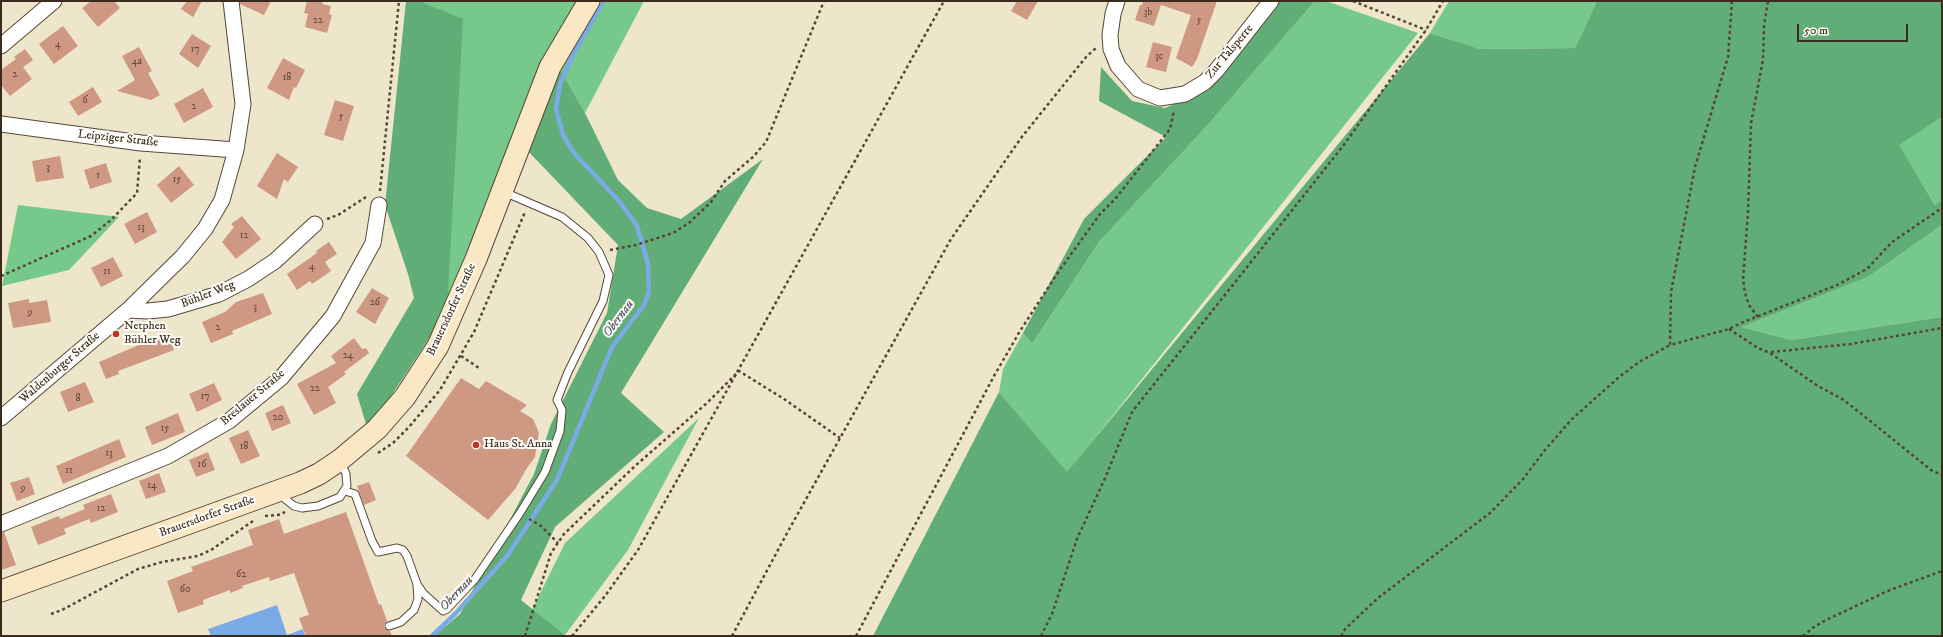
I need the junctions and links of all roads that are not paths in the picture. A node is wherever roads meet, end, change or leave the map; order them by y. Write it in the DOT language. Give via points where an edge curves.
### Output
graph roads {
  1 [pos="54,1"];
  2 [pos="231,1"];
  3 [pos="589,1"];
  4 [pos="1117,1"];
  5 [pos="1271,1"];
  6 [pos="1,46"];
  7 [pos="1,124"];
  8 [pos="236,150"];
  9 [pos="502,191"];
  10 [pos="374,198"];
  11 [pos="315,224"];
  12 [pos="128,310"];
  13 [pos="1,418"];
  14 [pos="340,460"];
  15 [pos="344,491"];
  16 [pos="278,492"];
  17 [pos="1,524"];
  18 [pos="417,584"];
  19 [pos="1,591"];
  20 [pos="389,626"];
  1 -- 6 [label="street"];
  2 -- 8 [label="street, Waldenburger Straße" via="243,104"];
  3 -- 9 [label="street, Brauersdorfer Straße" via="550,67"];
  4 -- 5 [label="street, Zur Talsperre" via="1112,14 1110,35 1111,48 1118,66 1138,89 1160,98 1185,94 1205,82"];
  7 -- 8 [label="street, Leipziger Straße" via="141,143"];
  8 -- 12 [label="street, Waldenburger Straße" via="222,200 205,229 183,256"];
  9 -- 14 [label="street, Brauersdorfer Straße" via="438,346 405,397 377,429"];
  9 -- 18 [label="lane" via="562,217 588,238 599,252 609,275 602,301 557,400 562,410 560,431 545,472 497,548 446,609 440,610"];
  10 -- 17 [label="street, Breslauer Straße" via="373,243 333,316 275,382 229,421 168,456"];
  11 -- 12 [label="street, Bühler Weg" via="275,261 220,294 168,310"];
  12 -- 13 [label="street, Waldenburger Straße"];
  14 -- 15 [label="lane" via="346,474 347,486"];
  14 -- 16 [label="street, Brauersdorfer Straße" via="319,474"];
  15 -- 16 [label="lane" via="340,497 318,506 302,508 294,506"];
  15 -- 18 [label="lane" via="355,494 376,550 381,553 397,548 403,550"];
  16 -- 19 [label="street, Brauersdorfer Straße"];
  18 -- 20 [label="lane" via="418,599 414,610 401,622"];
}
